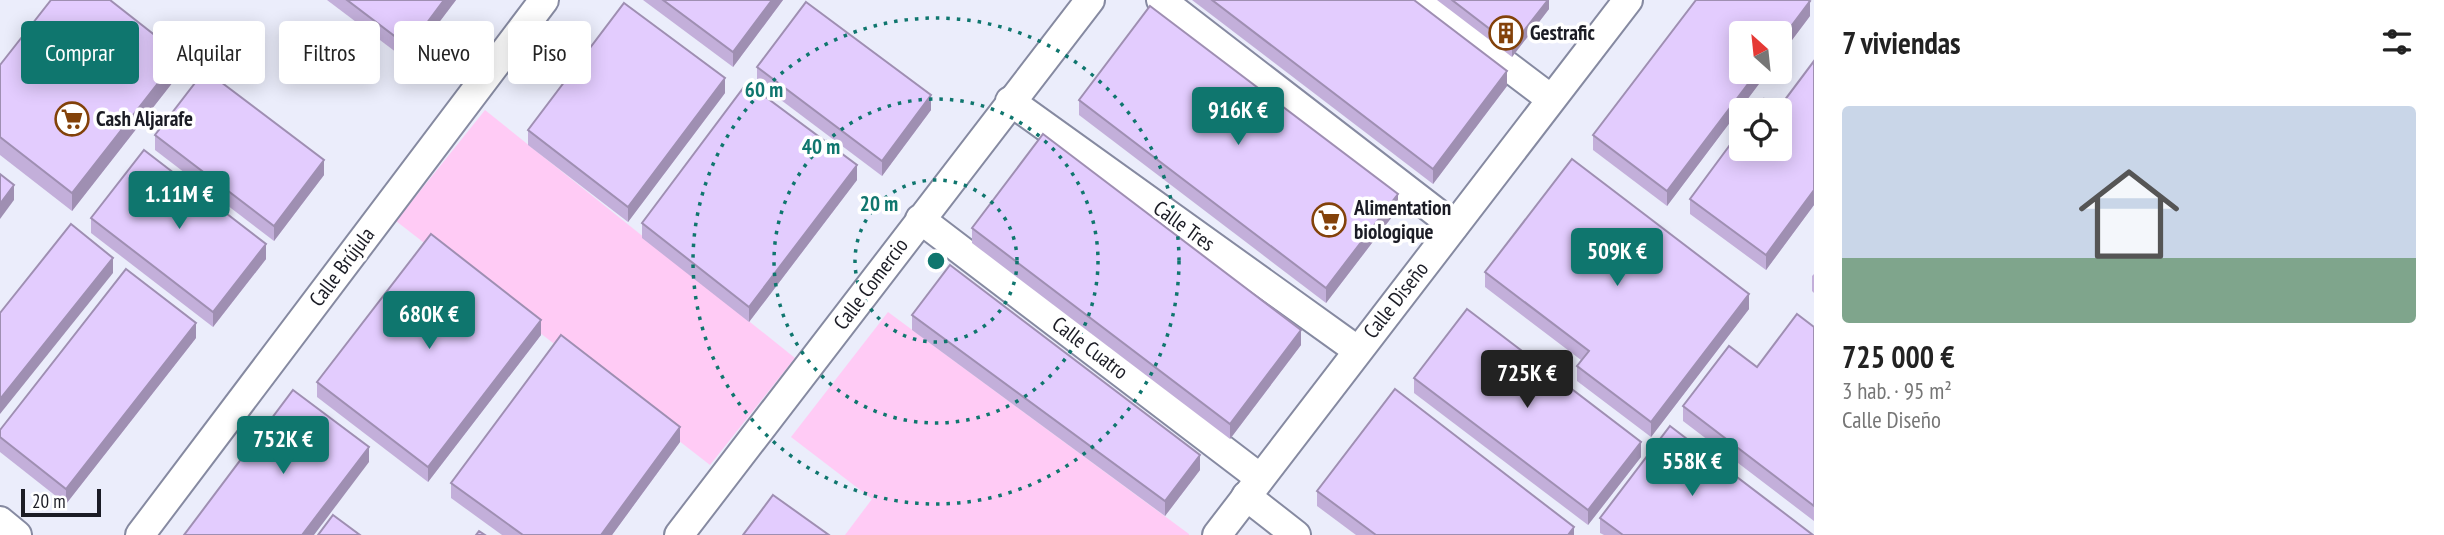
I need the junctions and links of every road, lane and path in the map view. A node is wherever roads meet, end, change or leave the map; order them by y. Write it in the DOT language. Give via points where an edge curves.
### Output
graph roads {
  1 [pos="544,0"];
  2 [pos="1090,0"];
  3 [pos="1161,0"];
  4 [pos="1420,0"];
  5 [pos="1628,0"];
  6 [pos="1552,99"];
  7 [pos="1010,101"];
  8 [pos="920,219"];
  9 [pos="1454,226"];
  10 [pos="1357,350"];
  11 [pos="1253,487"];
  12 [pos="0,521"];
  13 [pos="17,535"];
  14 [pos="140,535"];
  15 [pos="679,535"];
  16 [pos="1217,535"];
  17 [pos="1296,535"];
  1 -- 14 [label="street, Calle Brújula"];
  2 -- 7 [label="street, Calle Comercio"];
  3 -- 9 [label="street"];
  4 -- 6 [label="street"];
  5 -- 6 [label="street, Calle Diseño"];
  6 -- 9 [label="street, Calle Diseño"];
  7 -- 8 [label="street, Calle Comercio"];
  7 -- 10 [label="street, Calle Tres"];
  8 -- 11 [label="street, Calle Cuatro"];
  8 -- 15 [label="street, Calle Comercio"];
  9 -- 10 [label="street, Calle Diseño"];
  10 -- 11 [label="street, Calle Diseño"];
  11 -- 16 [label="street, Calle Diseño"];
  11 -- 17 [label="street, Calle Cuatro"];
  12 -- 13 [label="street"];
}
